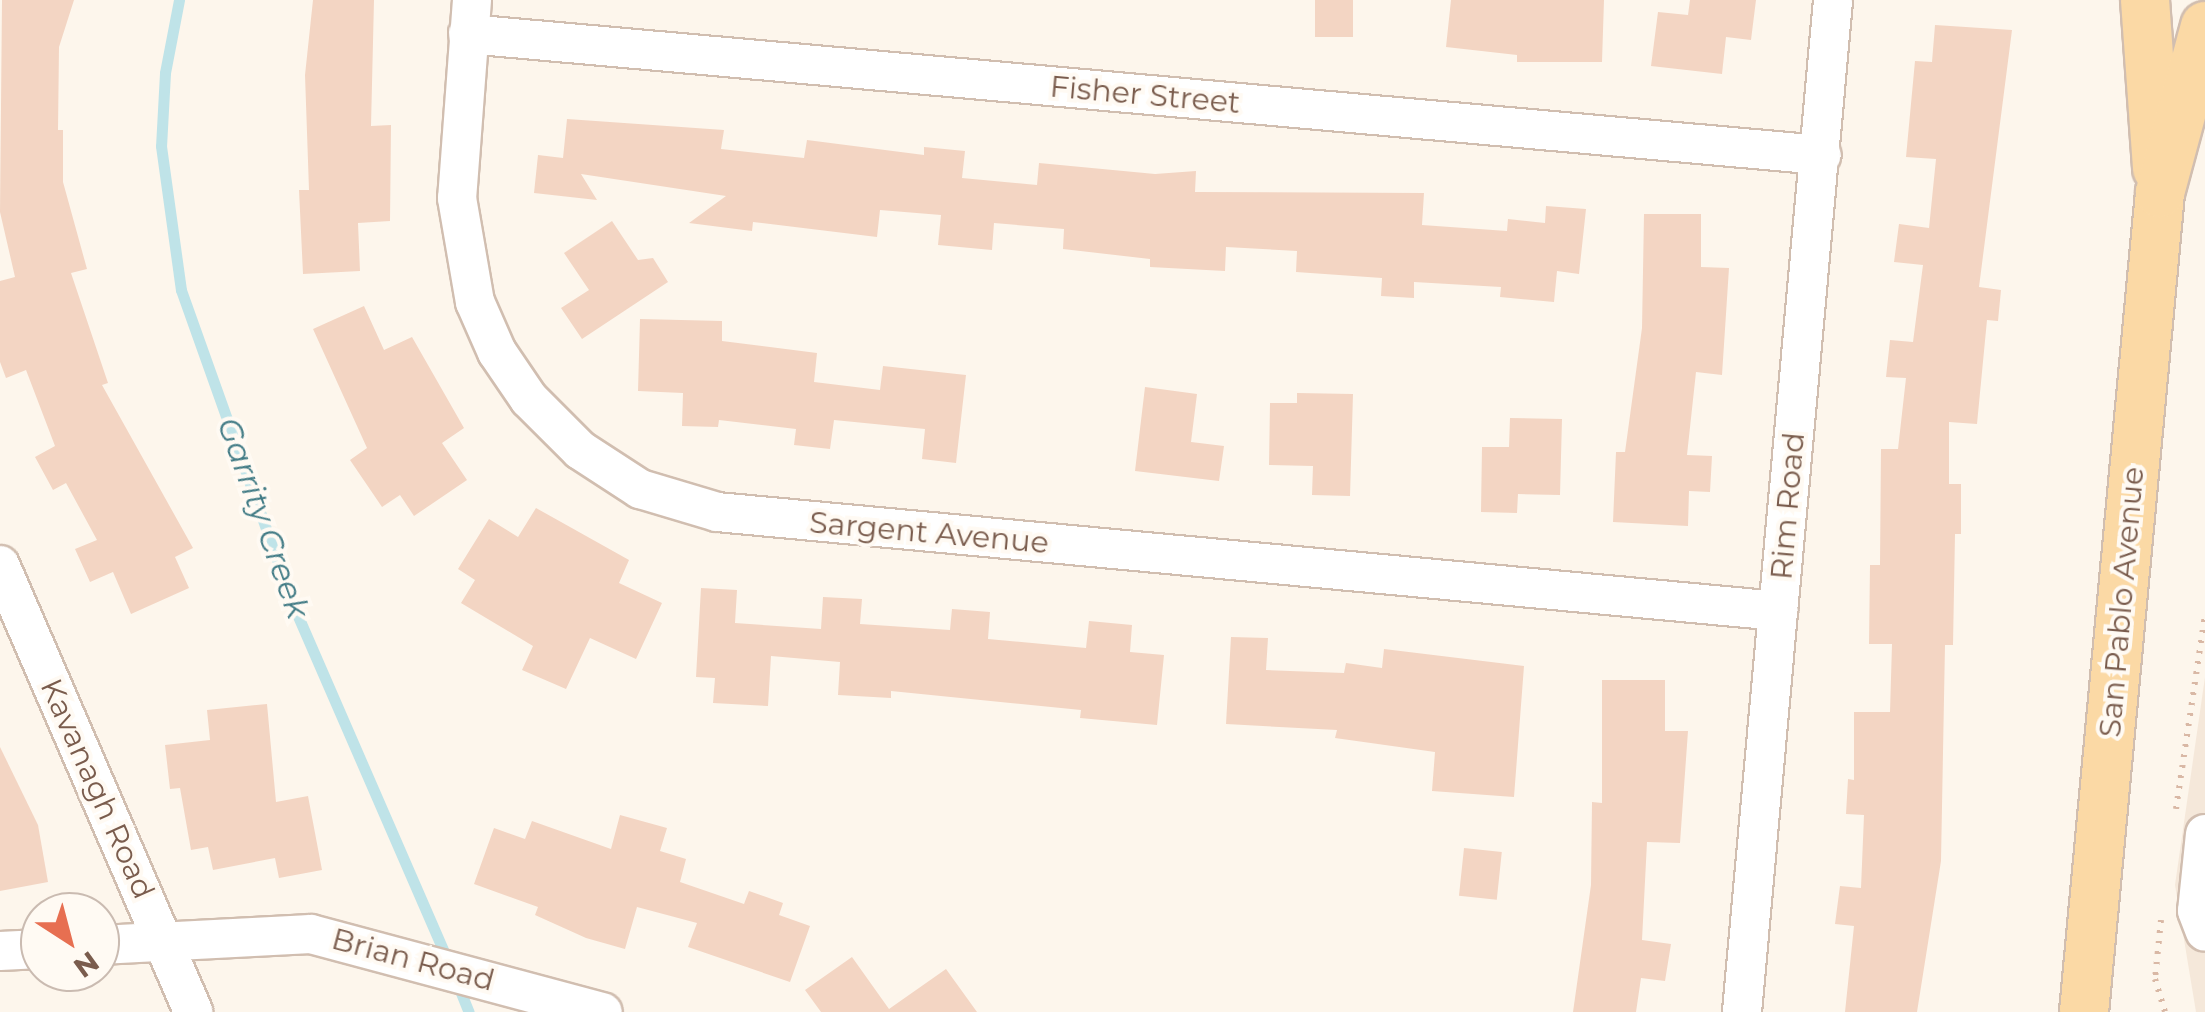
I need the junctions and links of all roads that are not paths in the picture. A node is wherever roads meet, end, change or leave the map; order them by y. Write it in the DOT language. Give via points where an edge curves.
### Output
graph roads {
  1 [pos="1834,0"];
  2 [pos="2146,0"];
  3 [pos="470,17"];
  4 [pos="2205,26"];
  5 [pos="1822,155"];
  6 [pos="2160,193"];
  7 [pos="0,566"];
  8 [pos="1778,611"];
  9 [pos="2205,834"];
  10 [pos="2205,932"];
  11 [pos="164,941"];
  12 [pos="120,943"];
  13 [pos="193,1012"];
  14 [pos="603,1012"];
  15 [pos="1742,1012"];
  16 [pos="2084,1012"];
  1 -- 5 [label="street, Rim Road"];
  2 -- 6 [label="main road, San Pablo Avenue"];
  3 -- 5 [label="street, Fisher Street"];
  3 -- 8 [label="street, Sargent Avenue" via="458,198 474,302 496,352 529,399 580,450 640,488 718,512"];
  4 -- 6 [label="main road, San Pablo Avenue"];
  5 -- 8 [label="street, Rim Road"];
  6 -- 16 [label="main road, San Pablo Avenue"];
  7 -- 11 [label="street, Kavanagh Road"];
  8 -- 15 [label="street, Rim Road"];
  9 -- 10 [label="street" via="2197,910"];
  11 -- 12 [label="street, Brian Road"];
  11 -- 13 [label="street, Kavanagh Road"];
  11 -- 14 [label="street, Brian Road" via="310,934"];
}
